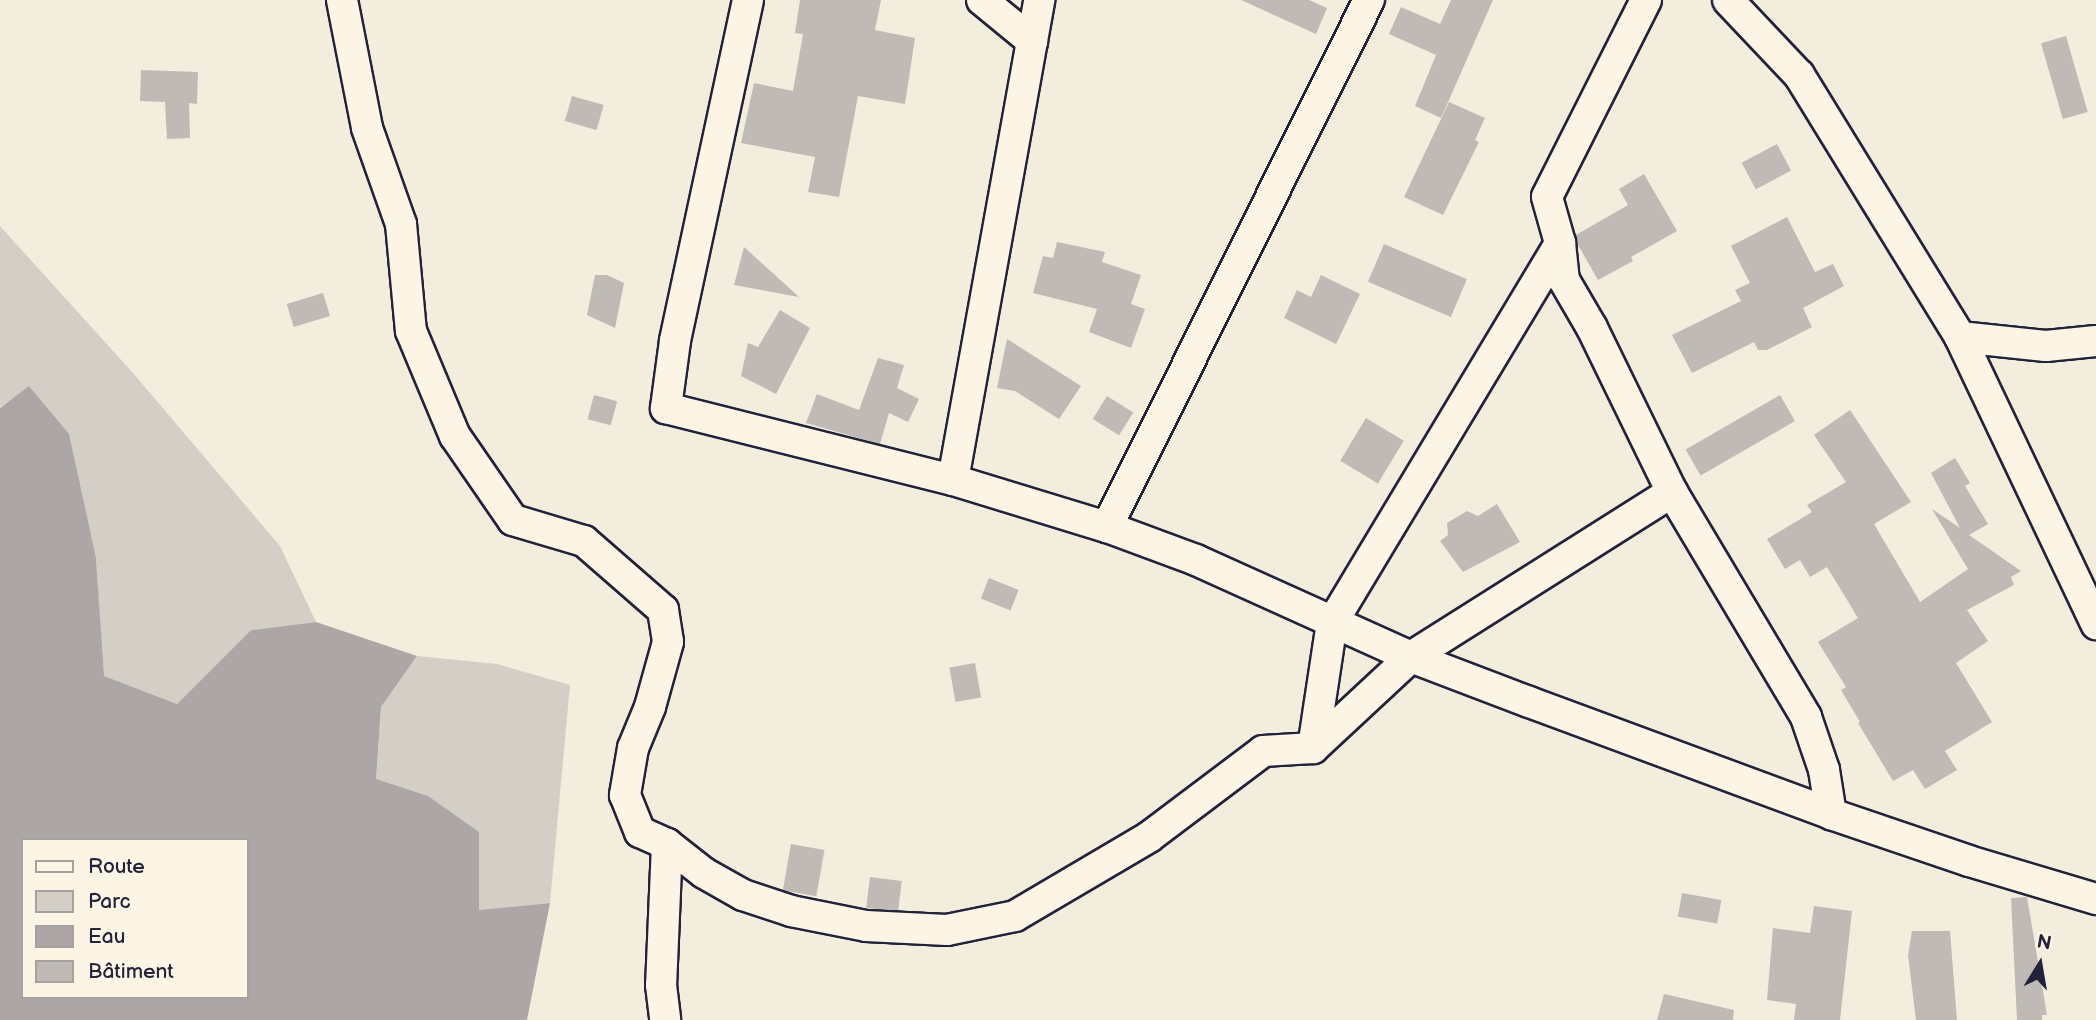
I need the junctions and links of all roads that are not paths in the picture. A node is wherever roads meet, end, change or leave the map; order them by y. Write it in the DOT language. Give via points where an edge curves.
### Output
graph roads {
  1 [pos="342,0"];
  2 [pos="748,0"];
  3 [pos="982,0"];
  4 [pos="1039,0"];
  5 [pos="1369,0"];
  6 [pos="1646,0"];
  7 [pos="1728,0"];
  8 [pos="1032,41"];
  9 [pos="1560,243"];
  10 [pos="1960,337"];
  11 [pos="2096,341"];
  12 [pos="953,480"];
  13 [pos="1672,492"];
  14 [pos="1107,527"];
  15 [pos="1332,623"];
  16 [pos="2096,624"];
  17 [pos="1410,657"];
  18 [pos="1313,748"];
  19 [pos="1831,814"];
  20 [pos="667,845"];
  21 [pos="2096,899"];
  22 [pos="665,1020"];
  1 -- 20 [label="street" via="367,128 401,224 411,331 455,436 513,520 584,541 663,610 668,642 633,748 625,795 640,832"];
  2 -- 12 [label="street" via="675,341 666,408"];
  3 -- 8 [label="street"];
  4 -- 8 [label="street"];
  5 -- 14 [label="street"];
  6 -- 9 [label="street" via="1547,197"];
  7 -- 10 [label="street" via="1799,75"];
  8 -- 12 [label="street"];
  9 -- 13 [label="street" via="1564,281 1592,328"];
  9 -- 15 [label="street"];
  10 -- 11 [label="street" via="2046,346"];
  10 -- 16 [label="street"];
  12 -- 14 [label="street"];
  13 -- 17 [label="street"];
  13 -- 19 [label="street" via="1806,717 1824,770"];
  14 -- 15 [label="street" via="1196,560"];
  15 -- 17 [label="street"];
  15 -- 18 [label="street"];
  17 -- 18 [label="street"];
  17 -- 19 [label="street"];
  18 -- 20 [label="street" via="1263,751 1149,837 1015,916 947,930 866,926 791,911 743,895"];
  19 -- 21 [label="street"];
  20 -- 22 [label="street" via="661,985"];
}
